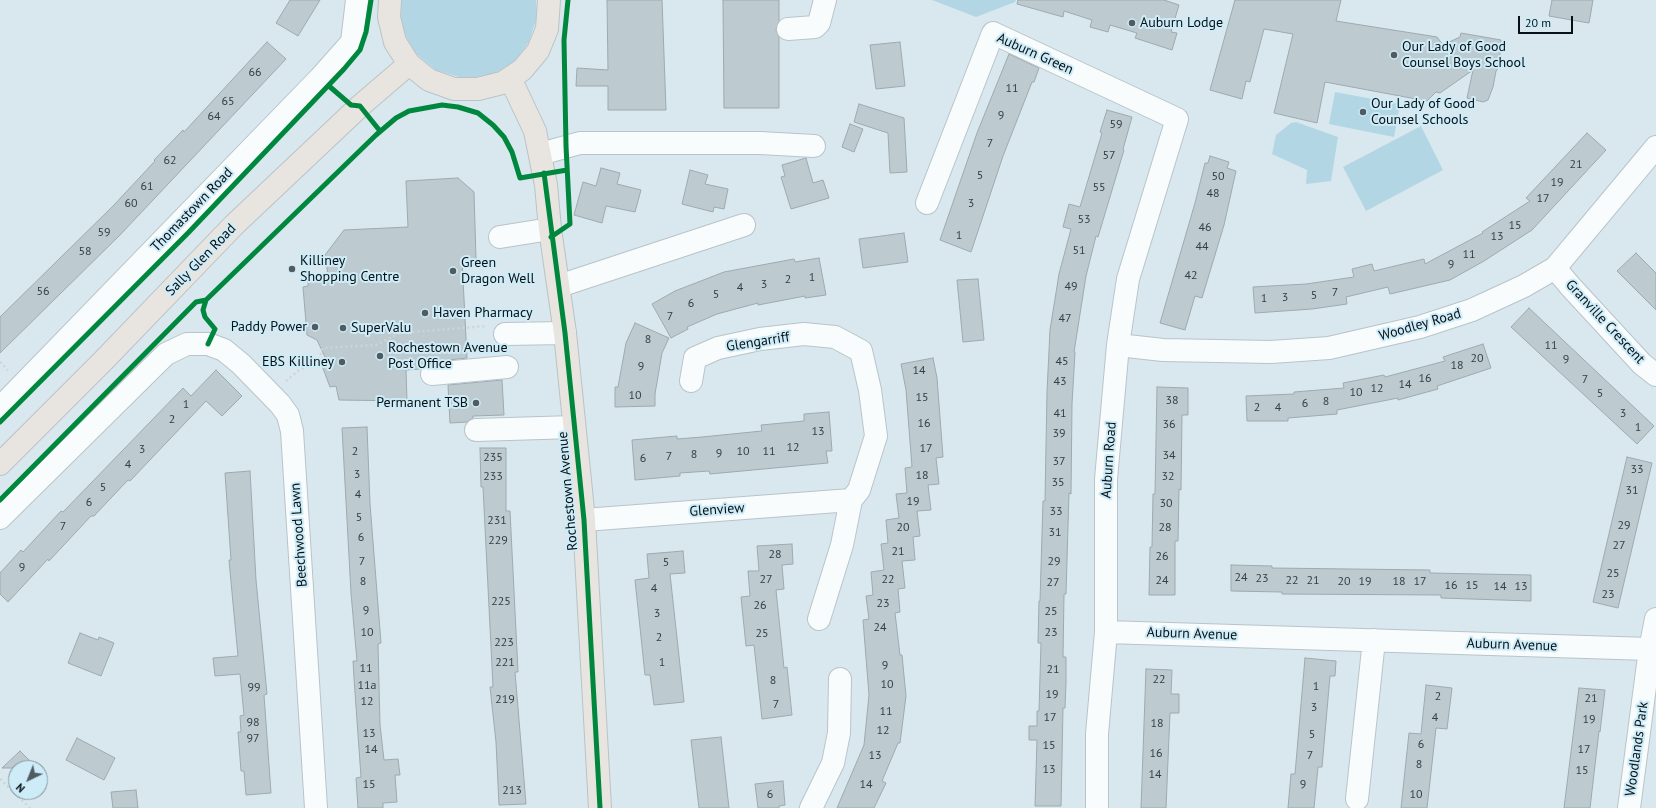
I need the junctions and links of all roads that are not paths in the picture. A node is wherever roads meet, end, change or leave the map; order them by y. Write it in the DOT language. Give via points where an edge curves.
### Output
graph roads {
  1 [pos="357,0"];
  2 [pos="390,0"];
  3 [pos="549,0"];
  4 [pos="826,0"];
  5 [pos="788,29"];
  6 [pos="409,64"];
  7 [pos="510,78"];
  8 [pos="1176,119"];
  9 [pos="814,146"];
  10 [pos="1656,147"];
  11 [pos="540,154"];
  12 [pos="927,203"];
  13 [pos="744,225"];
  14 [pos="550,229"];
  15 [pos="500,237"];
  16 [pos="1555,268"];
  17 [pos="559,286"];
  18 [pos="565,333"];
  19 [pos="506,334"];
  20 [pos="1118,345"];
  21 [pos="507,367"];
  22 [pos="432,374"];
  23 [pos="1656,375"];
  24 [pos="691,380"];
  25 [pos="0,408"];
  26 [pos="574,427"];
  27 [pos="476,430"];
  28 [pos="0,464"];
  29 [pos="851,500"];
  30 [pos="0,518"];
  31 [pos="584,520"];
  32 [pos="820,619"];
  33 [pos="1656,619"];
  34 [pos="1106,632"];
  35 [pos="1374,640"];
  36 [pos="1650,649"];
  37 [pos="840,679"];
  38 [pos="1357,800"];
  39 [pos="316,808"];
  40 [pos="600,808"];
  41 [pos="811,808"];
  42 [pos="1097,808"];
  43 [pos="1629,808"];
  1 -- 25 [label="street, Thomastown Road" via="352,42"];
  2 -- 6 [label="main road" via="388,17 395,42"];
  3 -- 7 [label="main road" via="547,28 538,51 522,70"];
  4 -- 5 [label="street" via="819,23 815,27"];
  6 -- 7 [label="main road" via="429,80 454,89 478,89 502,83"];
  6 -- 28 [label="main road, Sally Glen Road" via="360,106 234,225"];
  7 -- 11 [label="main road, Rochestown Avenue" via="535,131"];
  8 -- 12 [label="street, Auburn Green" via="993,33"];
  8 -- 20 [label="street, Auburn Road" via="1128,279"];
  9 -- 11 [label="street" via="760,142 580,144"];
  10 -- 16 [label="street, Woodley Road"];
  11 -- 14 [label="main road, Rochestown Avenue"];
  13 -- 17 [label="street"];
  14 -- 15 [label="street"];
  14 -- 17 [label="main road, Rochestown Avenue"];
  16 -- 20 [label="street, Woodley Road" via="1524,286 1472,310 1420,327 1329,348 1271,352 1163,350"];
  16 -- 23 [label="street, Granville Crescent" via="1642,364"];
  17 -- 18 [label="main road, Rochestown Avenue"];
  18 -- 19 [label="street"];
  18 -- 26 [label="main road, Rochestown Avenue"];
  20 -- 34 [label="street, Auburn Road" via="1106,479"];
  21 -- 22 [label="street"];
  24 -- 29 [label="street, Glengarriff" via="695,358 718,348 760,339 804,334 835,337 861,351 870,390 876,436 859,490"];
  26 -- 27 [label="street"];
  26 -- 31 [label="main road, Rochestown Avenue"];
  29 -- 31 [label="street, Glenview"];
  29 -- 32 [label="street" via="842,545"];
  30 -- 39 [label="street, Beechwood Lawn" via="166,354 187,344 208,344 224,350 280,404 288,415 292,431"];
  31 -- 40 [label="main road, Rochestown Avenue"];
  33 -- 36 [label="street, Woodlands Park"];
  34 -- 35 [label="street, Auburn Avenue"];
  34 -- 42 [label="street, Auburn Road" via="1097,734"];
  35 -- 36 [label="street, Auburn Avenue"];
  35 -- 38 [label="street"];
  36 -- 43 [label="street, Woodlands Park"];
  37 -- 41 [label="street" via="839,733 833,763"];
}
